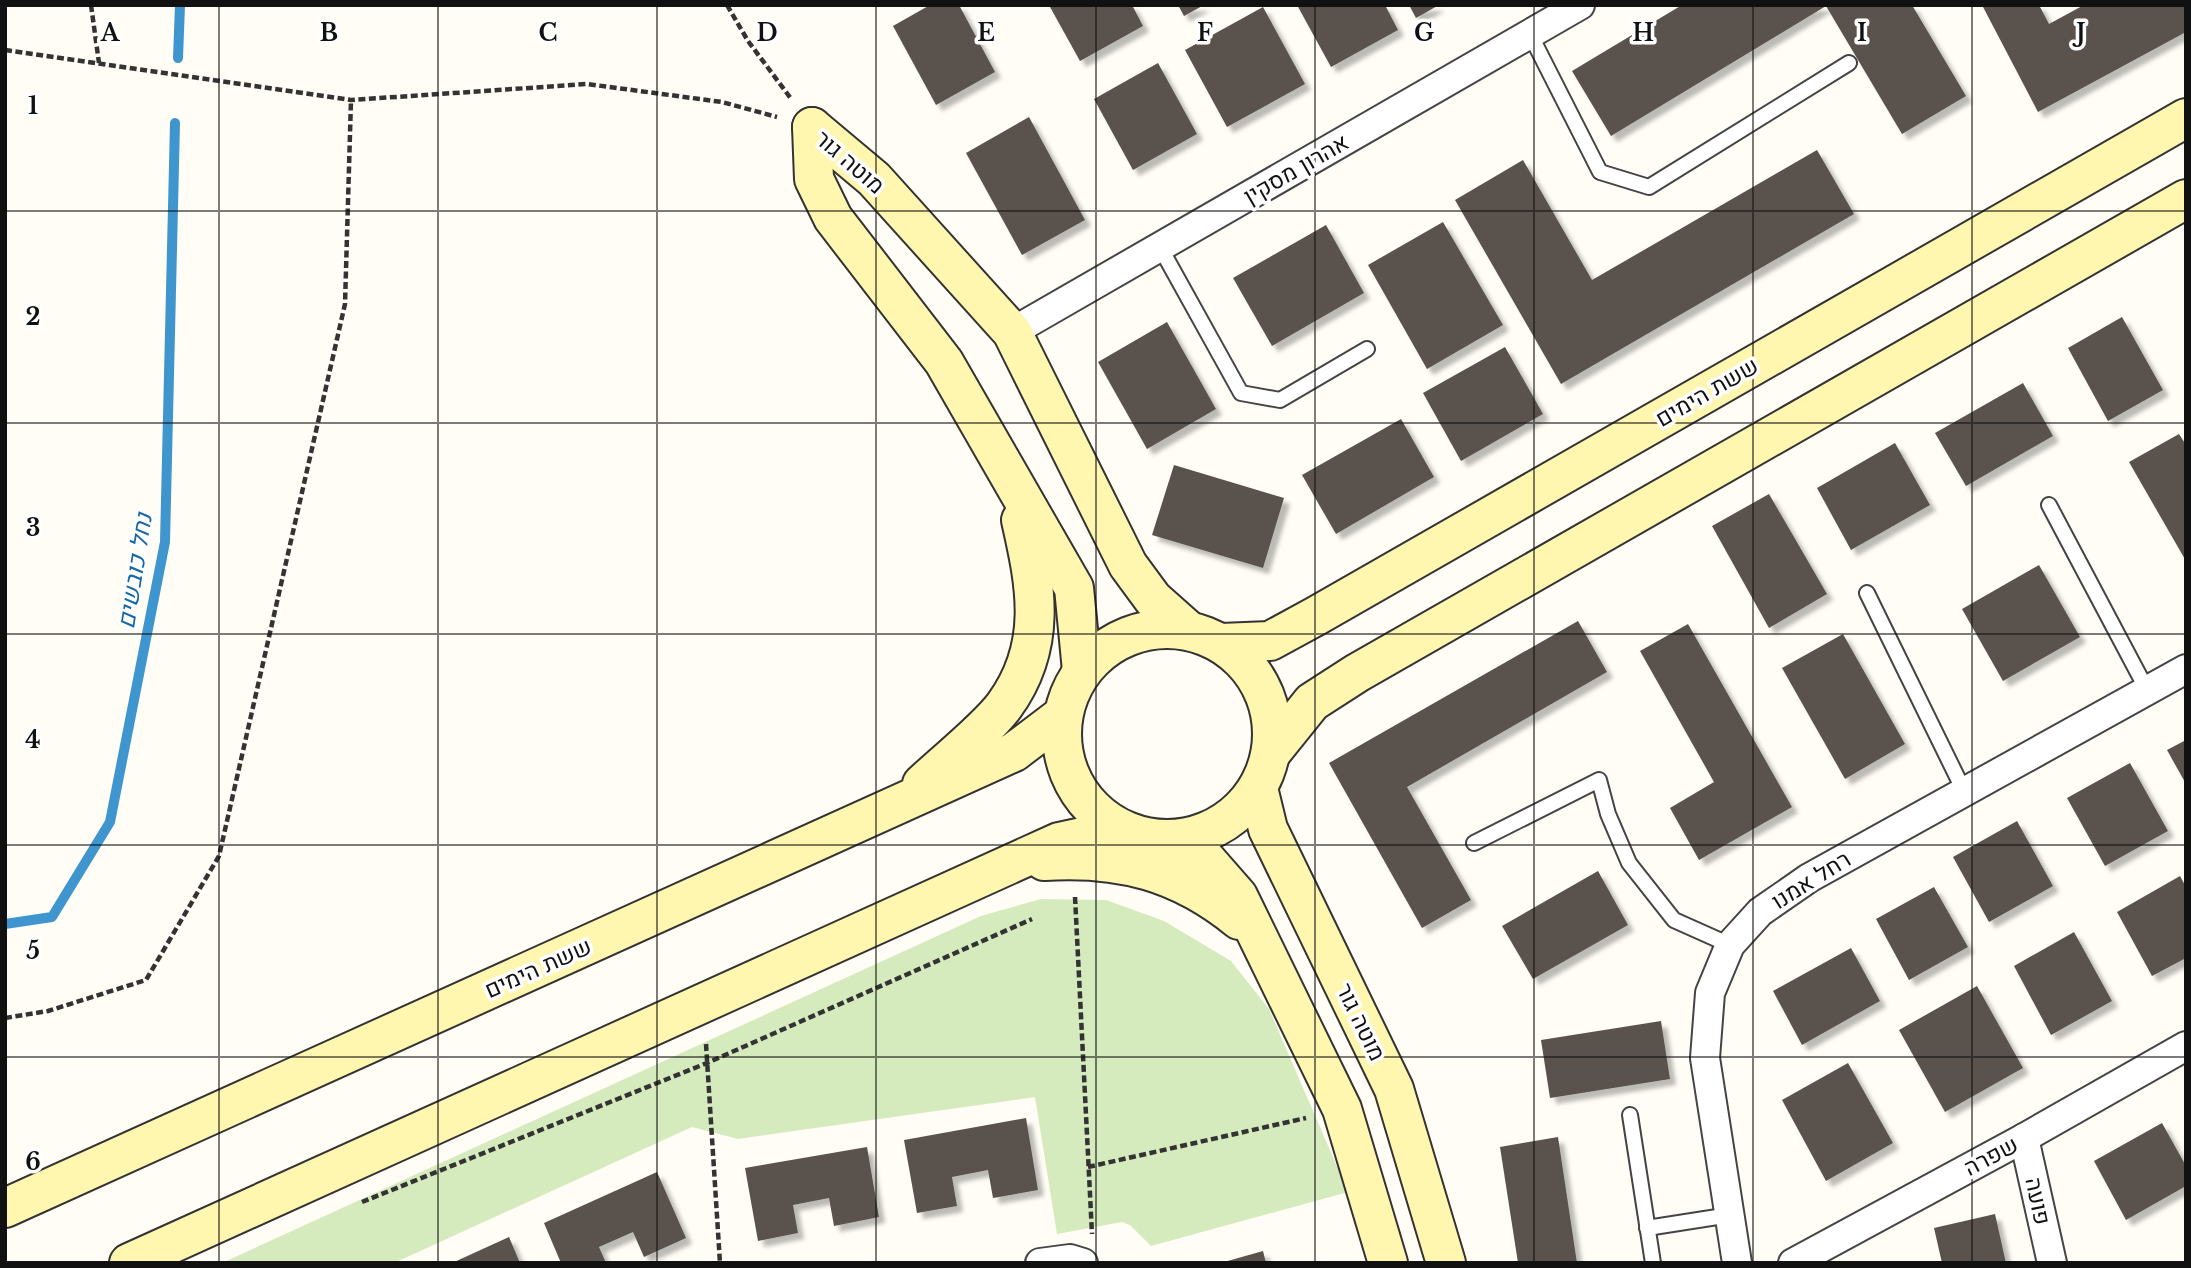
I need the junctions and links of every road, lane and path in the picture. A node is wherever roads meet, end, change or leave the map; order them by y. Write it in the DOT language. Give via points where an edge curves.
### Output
graph roads {
  1 [pos="91,5"];
  2 [pos="727,5"];
  3 [pos="1580,5"];
  4 [pos="1530,34"];
  5 [pos="5,50"];
  6 [pos="99,63"];
  7 [pos="1849,63"];
  8 [pos="351,100"];
  9 [pos="2186,118"];
  10 [pos="811,127"];
  11 [pos="2186,199"];
  12 [pos="1160,247"];
  13 [pos="1012,332"];
  14 [pos="1367,349"];
  15 [pos="1010,477"];
  16 [pos="2049,505"];
  17 [pos="1867,593"];
  18 [pos="1205,637"];
  19 [pos="2186,669"];
  20 [pos="1082,671"];
  21 [pos="2147,690"];
  22 [pos="1063,715"];
  23 [pos="1264,770"];
  24 [pos="1964,791"];
  25 [pos="900,804"];
  26 [pos="1119,829"];
  27 [pos="1172,841"];
  28 [pos="1474,843"];
  29 [pos="1073,860"];
  30 [pos="1014,863"];
  31 [pos="1032,919"];
  32 [pos="1256,934"];
  33 [pos="1730,945"];
  34 [pos="703,1003"];
  35 [pos="5,1018"];
  36 [pos="2186,1046"];
  37 [pos="707,1063"];
  38 [pos="1342,1110"];
  39 [pos="1630,1115"];
  40 [pos="2024,1138"];
  41 [pos="1088,1167"];
  42 [pos="352,1206"];
  43 [pos="5,1208"];
  44 [pos="1730,1215"];
  45 [pos="1647,1228"];
  46 [pos="1088,1253"];
  47 [pos="129,1263"];
  48 [pos="720,1263"];
  49 [pos="1040,1263"];
  50 [pos="1388,1263"];
  51 [pos="1446,1263"];
  52 [pos="1653,1263"];
  53 [pos="1737,1263"];
  54 [pos="1793,1263"];
  55 [pos="2052,1263"];
  1 -- 6 [label="path"];
  2 -- 10 [label="path"];
  3 -- 4 [label="street, אהרון מסקין"];
  4 -- 7 [label="lane" via="1600,172 1649,187"];
  4 -- 12 [label="street, אהרון מסקין"];
  5 -- 6 [label="path"];
  6 -- 8 [label="path"];
  8 -- 10 [label="path" via="587,84 722,102"];
  8 -- 35 [label="path" via="345,304 219,856 146,980 48,1011"];
  9 -- 18 [label="main road, ששת הימים" via="1270,641"];
  10 -- 13 [label="main road, מוטה גור" via="874,179"];
  10 -- 15 [label="main road, מוטה גור" via="814,179 833,218 944,362"];
  11 -- 23 [label="main road" via="1357,673 1312,702"];
  12 -- 13 [label="street, אהרון מסקין"];
  12 -- 14 [label="lane" via="1241,393 1280,400"];
  13 -- 18 [label="main road, מוטה גור" via="1128,565 1153,599"];
  15 -- 20 [label="main road, מוטה גור" via="1074,587"];
  15 -- 25 [label="main road" via="1035,582 1036,621 1027,661 1004,706"];
  16 -- 21 [label="lane"];
  17 -- 24 [label="lane"];
  18 -- 20 [label="main road" via="1159,628 1130,635 1103,650"];
  18 -- 23 [label="main road" via="1246,663 1263,690 1272,721"];
  19 -- 21 [label="street, רחל אמנו"];
  20 -- 22 [label="main road"];
  21 -- 24 [label="street, רחל אמנו"];
  22 -- 25 [label="main road, ששת הימים" via="1014,752"];
  22 -- 26 [label="main road" via="1062,749 1072,782 1092,809"];
  23 -- 27 [label="main road" via="1236,815 1206,833"];
  23 -- 51 [label="main road, מוטה גור" via="1268,829 1394,1088"];
  24 -- 33 [label="street, רחל אמנו" via="1808,878 1760,912"];
  25 -- 43 [label="main road, ששת הימים"];
  26 -- 27 [label="main road"];
  26 -- 30 [label="main road" via="1059,842"];
  27 -- 32 [label="main road" via="1203,856 1238,896"];
  28 -- 33 [label="lane" via="1599,780 1629,863 1674,920"];
  29 -- 30 [label="main road"];
  29 -- 32 [label="main road" via="1146,870 1189,884"];
  29 -- 41 [label="path"];
  30 -- 34 [label="main road"];
  31 -- 37 [label="path"];
  32 -- 38 [label="main road"];
  33 -- 44 [label="street, רחל אמנו" via="1710,993 1705,1058"];
  34 -- 37 [label="path"];
  34 -- 47 [label="main road"];
  36 -- 40 [label="street, שפרה"];
  37 -- 42 [label="path"];
  37 -- 48 [label="path"];
  38 -- 41 [label="path"];
  38 -- 50 [label="main road"];
  39 -- 45 [label="lane"];
  40 -- 54 [label="street, שפרה"];
  40 -- 55 [label="street, פועה"];
  41 -- 46 [label="path"];
  44 -- 45 [label="lane"];
  44 -- 53 [label="street, רחל אמנו"];
  45 -- 52 [label="lane"];
  46 -- 49 [label="street"];
}
